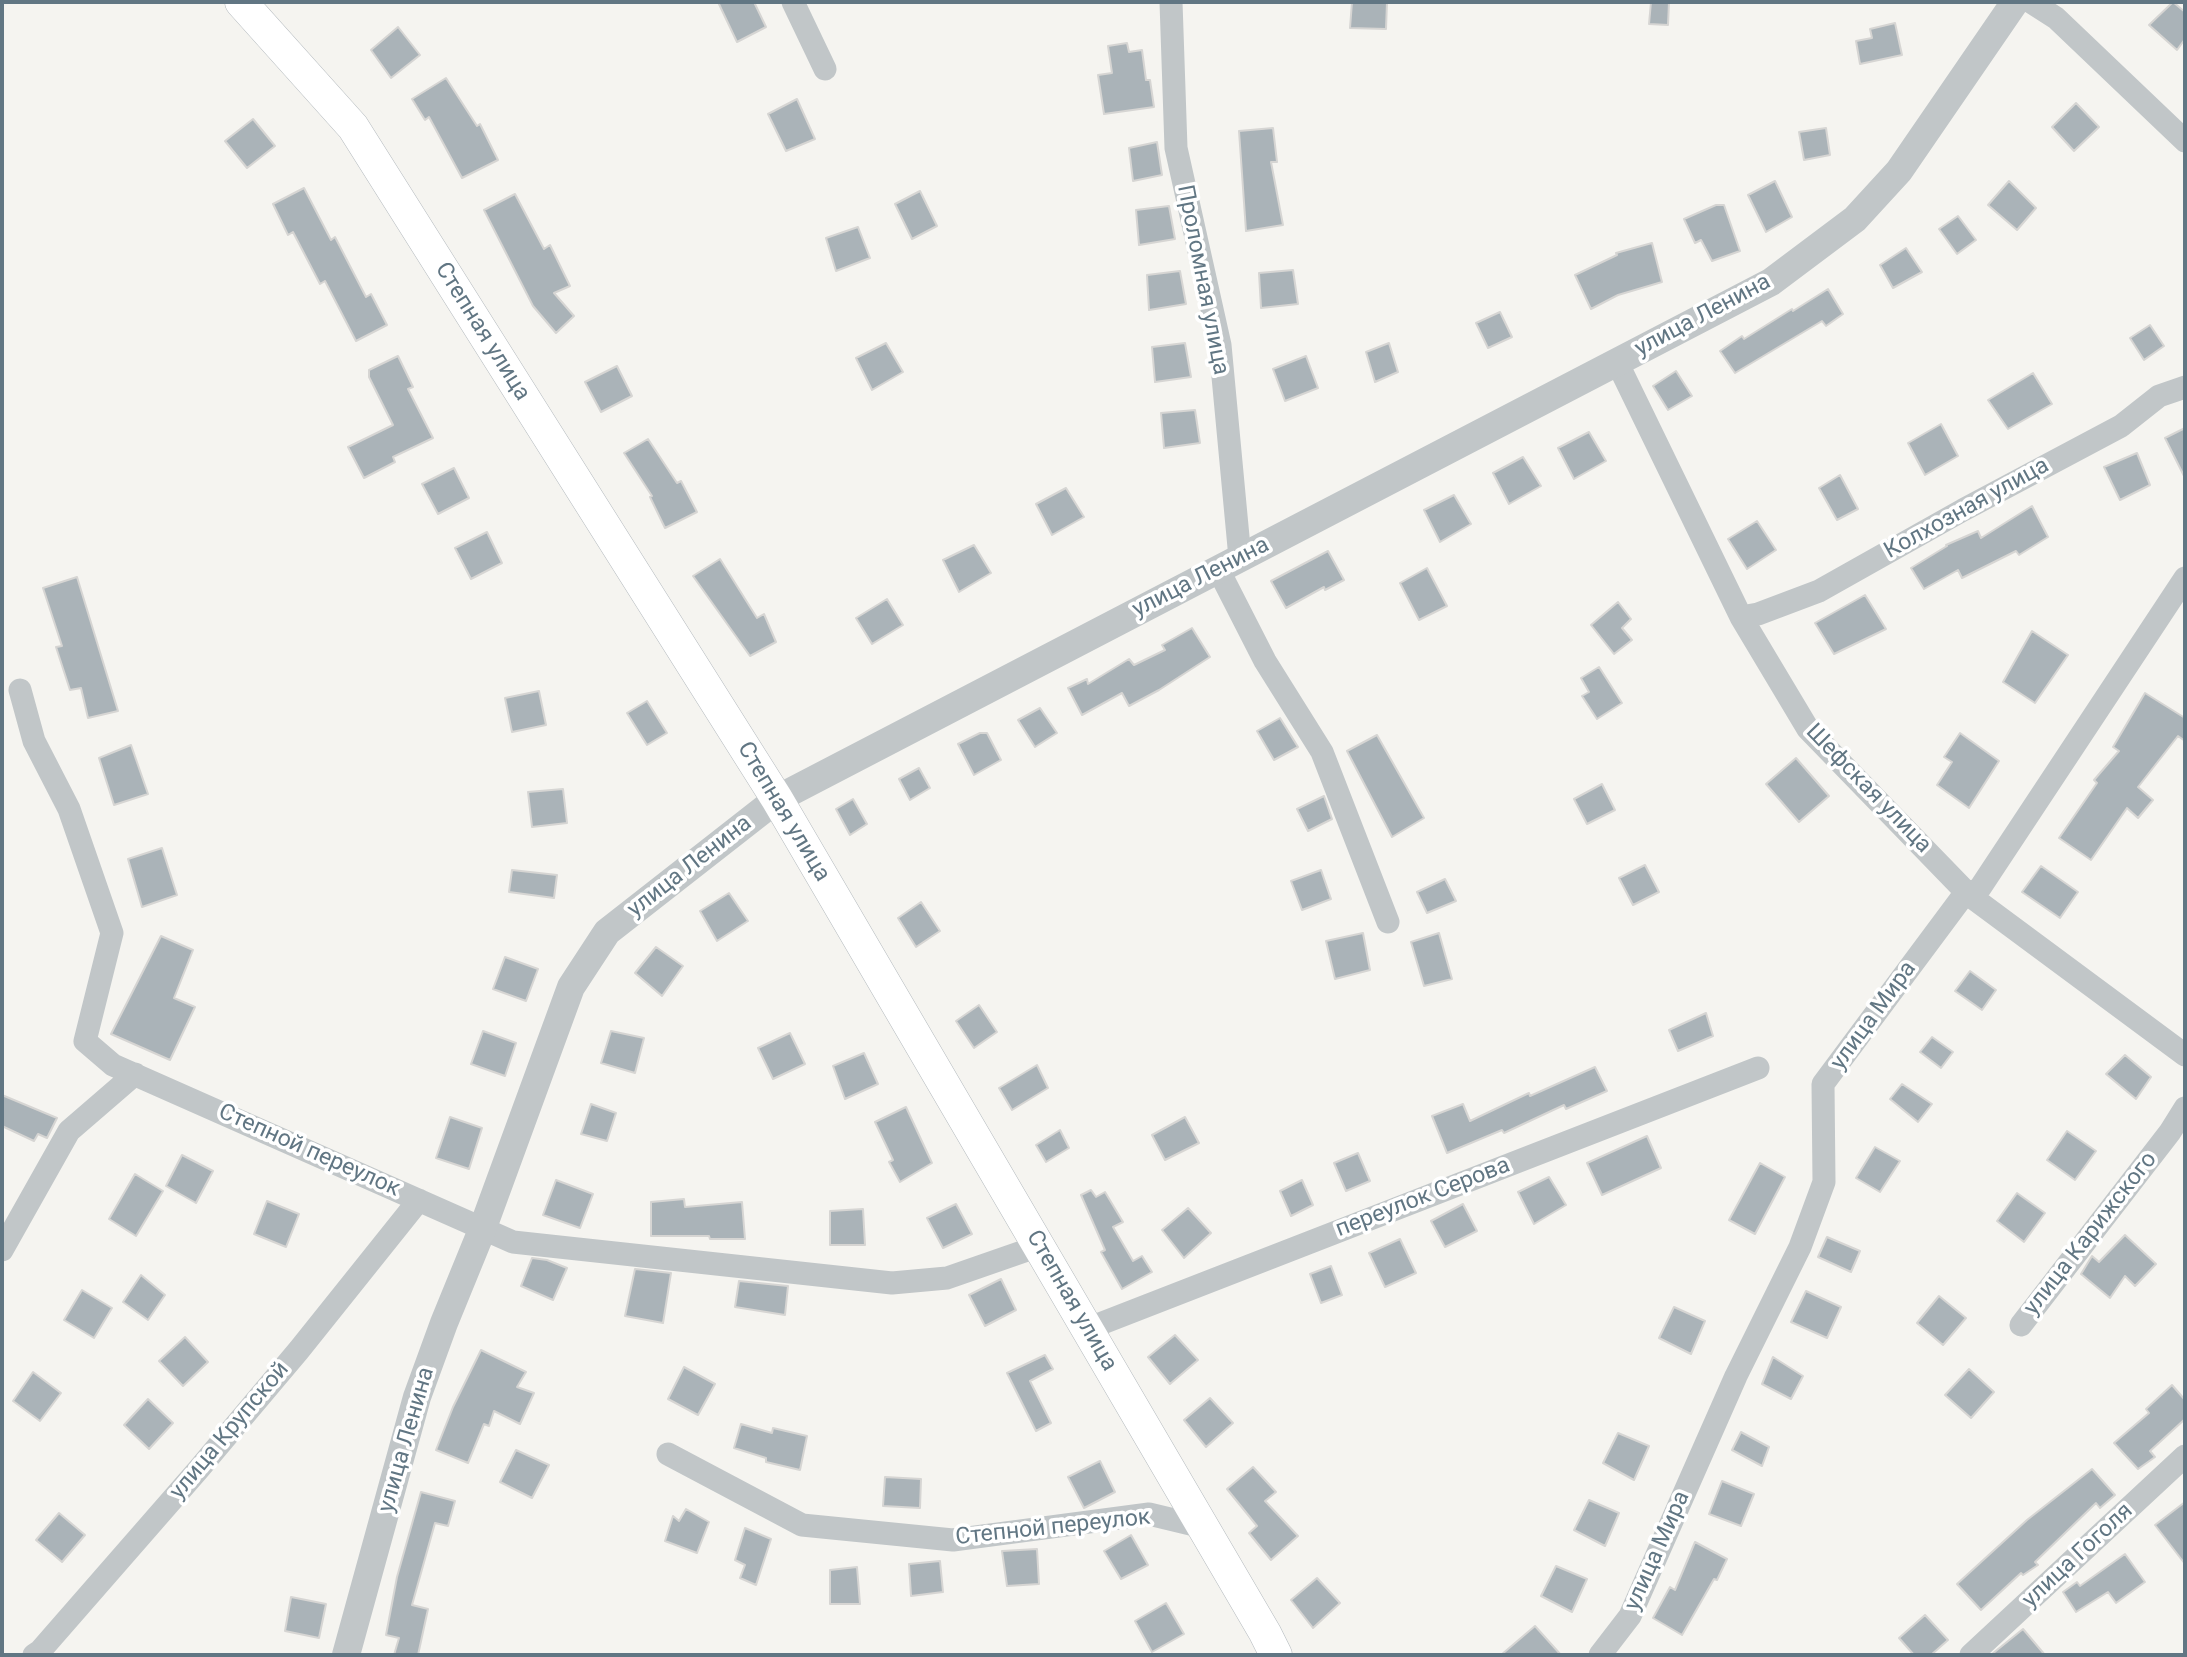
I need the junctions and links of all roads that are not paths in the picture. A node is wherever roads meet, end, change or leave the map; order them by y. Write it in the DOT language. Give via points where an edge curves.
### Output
graph roads {
  1 [pos="242,2"];
  2 [pos="793,2"];
  3 [pos="1171,2"];
  4 [pos="2015,2"];
  5 [pos="2031,2"];
  6 [pos="825,69"];
  7 [pos="2185,141"];
  8 [pos="1617,362"];
  9 [pos="2185,387"];
  10 [pos="1229,564"];
  11 [pos="2185,578"];
  12 [pos="1741,617"];
  13 [pos="20,690"];
  14 [pos="776,799"];
  15 [pos="1969,895"];
  16 [pos="1388,922"];
  17 [pos="2185,1055"];
  18 [pos="1758,1068"];
  19 [pos="135,1074"];
  20 [pos="2185,1108"];
  21 [pos="419,1200"];
  22 [pos="482,1230"];
  23 [pos="1039,1247"];
  24 [pos="2,1250"];
  25 [pos="2021,1325"];
  26 [pos="1087,1329"];
  27 [pos="668,1454"];
  28 [pos="2185,1456"];
  29 [pos="1203,1527"];
  30 [pos="34,1655"];
  31 [pos="346,1655"];
  32 [pos="1276,1655"];
  33 [pos="1600,1655"];
  34 [pos="1971,1655"];
  1 -- 14 [label="main road, Степная улица" via="353,127"];
  2 -- 6 [label="street"];
  3 -- 10 [label="street, Проломная улица" via="1175,148 1220,345"];
  4 -- 8 [label="street, улица Ленина" via="1899,171 1855,219 1771,282"];
  5 -- 7 [label="street" via="2056,18"];
  8 -- 10 [label="street, улица Ленина"];
  8 -- 12 [label="street, Шефская улица"];
  9 -- 12 [label="street, Колхозная улица" via="2159,396 2121,426 1819,591"];
  10 -- 14 [label="street, улица Ленина"];
  10 -- 16 [label="street, Проломная улица" via="1265,661 1322,752"];
  11 -- 15 [label="street, улица Мира" via="1980,888"];
  12 -- 15 [label="street, Шефская улица" via="1808,729"];
  13 -- 19 [label="street, Степной переулок" via="34,741 69,809 112,933 85,1041 113,1065"];
  14 -- 22 [label="street, улица Ленина" via="607,932 571,987"];
  14 -- 23 [label="main road, Степная улица"];
  15 -- 17 [label="street, Шефская улица"];
  15 -- 33 [label="street, улица Мира" via="1959,900 1823,1084 1825,1182 1800,1247 1736,1376 1630,1616"];
  18 -- 26 [label="street, переулок Серова"];
  19 -- 21 [label="street, Степной переулок"];
  19 -- 24 [label="street" via="69,1132"];
  20 -- 25 [label="street, улица Карижского"];
  21 -- 22 [label="street, Степной переулок"];
  21 -- 30 [label="street, улица Крупской" via="215,1450"];
  22 -- 23 [label="street" via="513,1242 892,1283 947,1278"];
  22 -- 31 [label="street, улица Ленина" via="417,1397"];
  23 -- 26 [label="main road, Степная улица"];
  26 -- 29 [label="main road, Степная улица"];
  27 -- 29 [label="street, Степной переулок" via="802,1525 953,1540 1149,1514"];
  28 -- 34 [label="street, улица Гоголя"];
  29 -- 32 [label="main road, Степная улица"];
}
